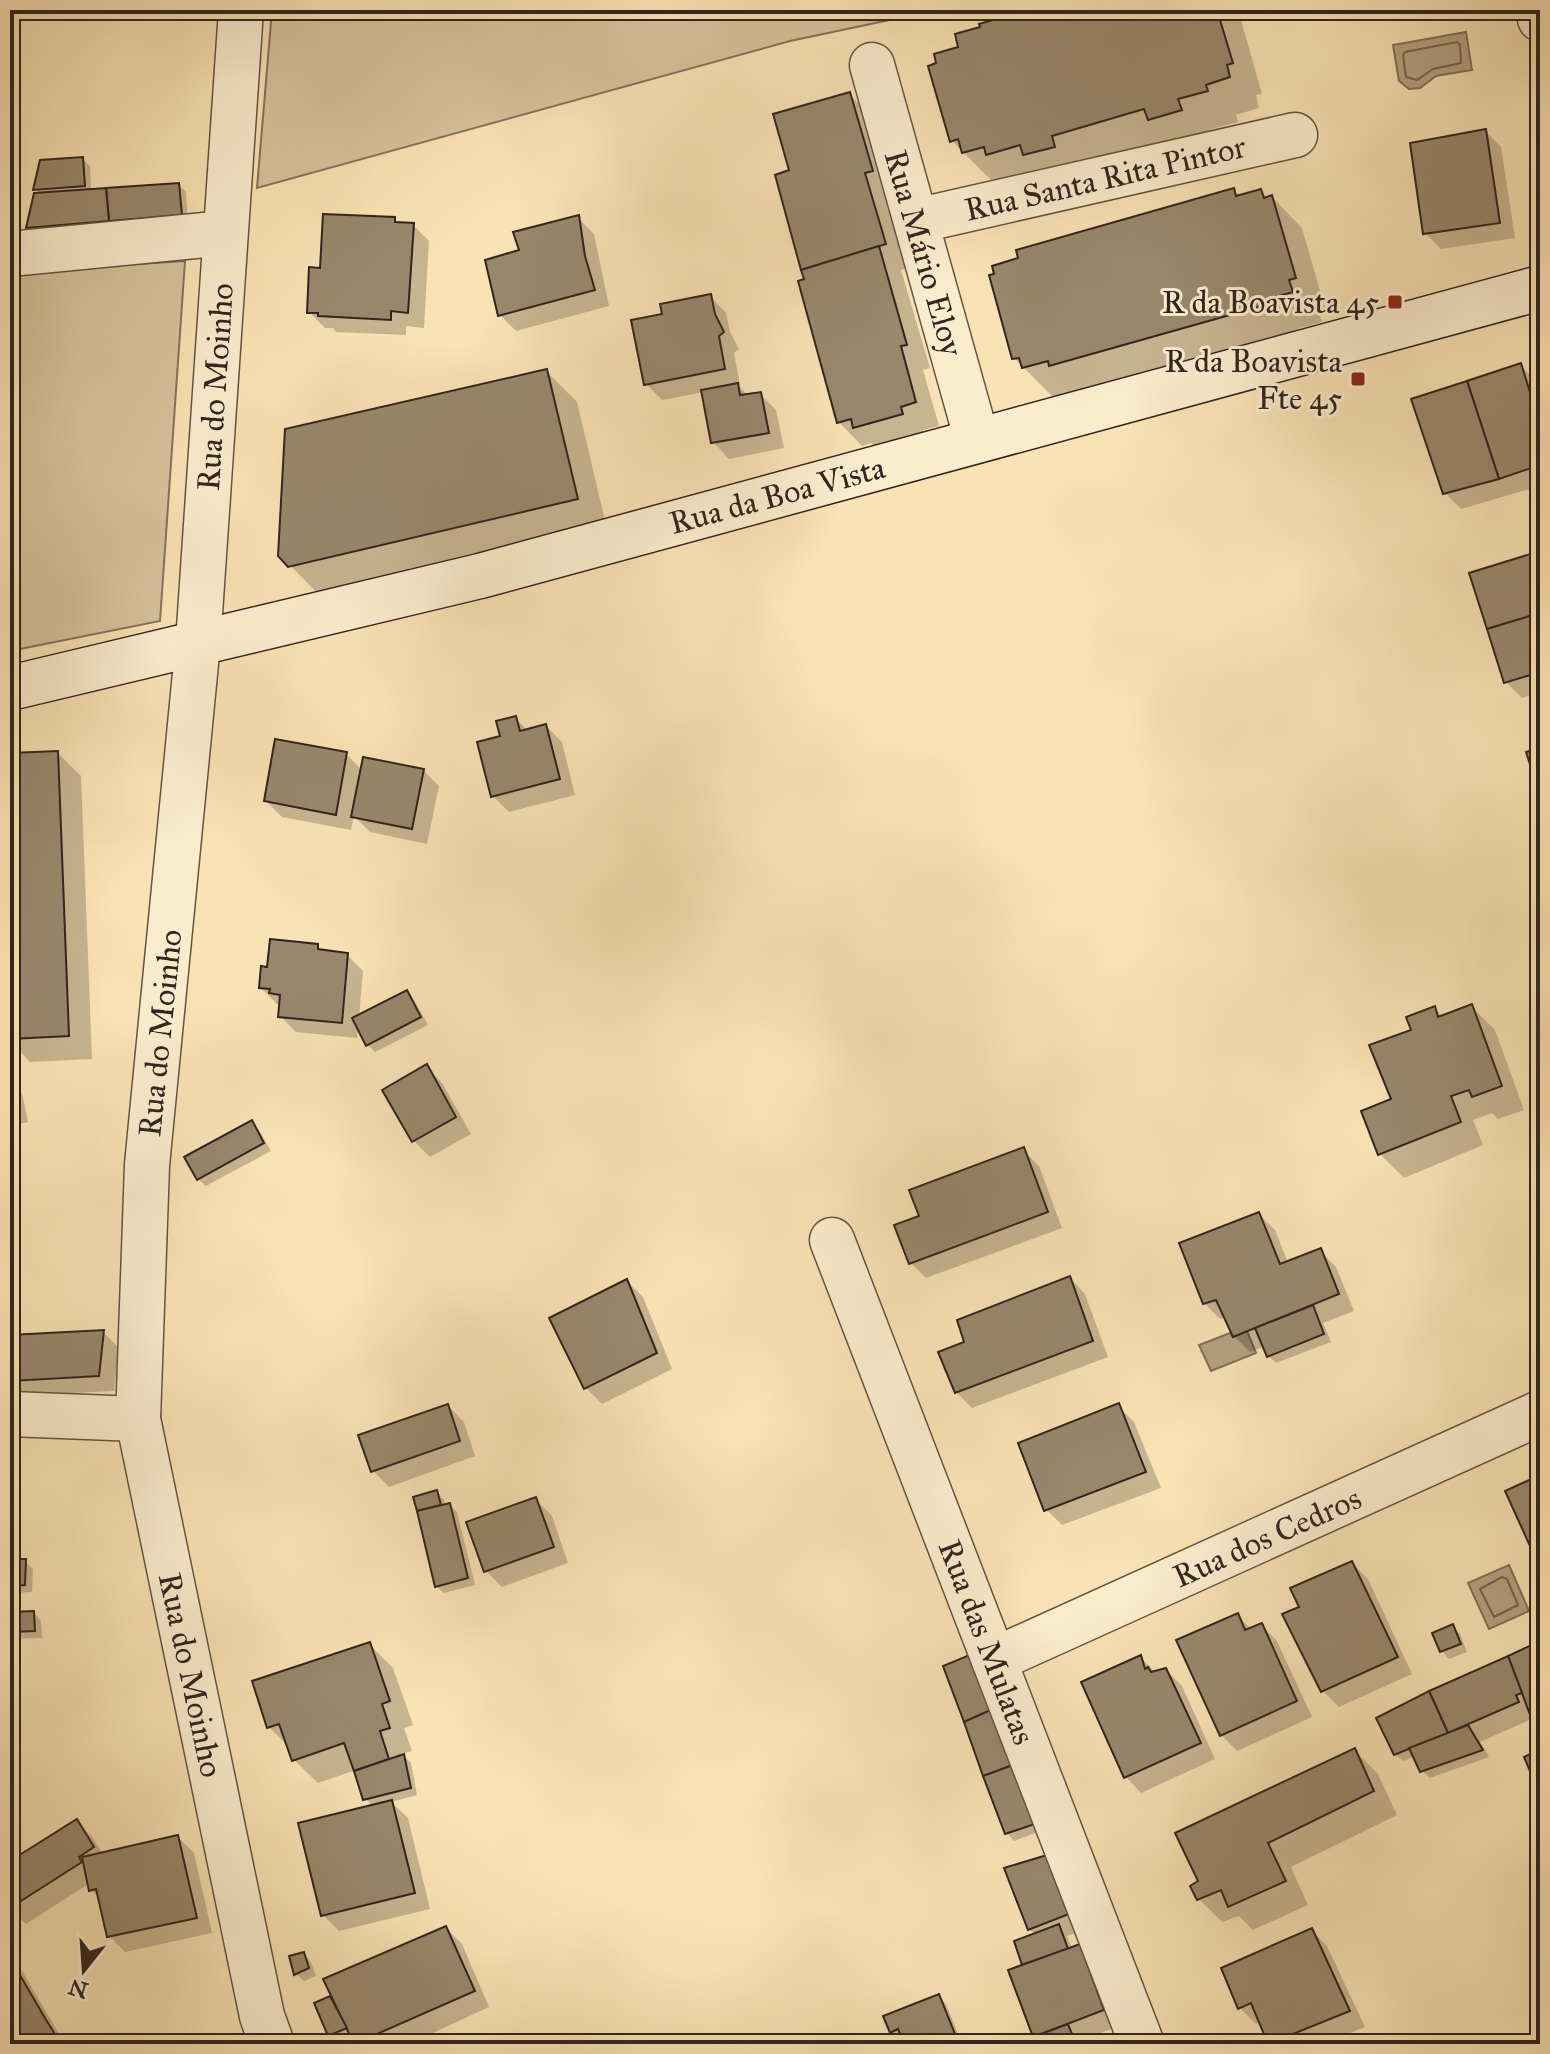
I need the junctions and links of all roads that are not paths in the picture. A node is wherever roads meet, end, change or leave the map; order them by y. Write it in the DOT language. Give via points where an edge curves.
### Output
graph roads {
  1 [pos="241,10"];
  2 [pos="1539,10"];
  3 [pos="1540,19"];
  4 [pos="872,65"];
  5 [pos="1295,135"];
  6 [pos="916,221"];
  7 [pos="225,233"];
  8 [pos="10,254"];
  9 [pos="1540,288"];
  10 [pos="977,440"];
  11 [pos="198,643"];
  12 [pos="10,688"];
  13 [pos="832,1240"];
  14 [pos="1540,1413"];
  15 [pos="10,1414"];
  16 [pos="138,1419"];
  17 [pos="994,1660"];
  18 [pos="272,2044"];
  19 [pos="1142,2044"];
  1 -- 7 [label="street, Rua do Moinho"];
  2 -- 3 [label="street"];
  4 -- 6 [label="street, Rua Mário Eloy"];
  5 -- 6 [label="street, Rua Santa Rita Pintor"];
  6 -- 10 [label="street, Rua Mário Eloy"];
  7 -- 8 [label="street"];
  7 -- 11 [label="street, Rua do Moinho"];
  9 -- 10 [label="street, Rua da Boa Vista"];
  10 -- 11 [label="street, Rua da Boa Vista" via="480,576"];
  11 -- 12 [label="street, Rua da Boa Vista"];
  11 -- 16 [label="street, Rua do Moinho" via="147,1165"];
  13 -- 17 [label="street, Rua das Mulatas"];
  14 -- 17 [label="street, Rua dos Cedros"];
  15 -- 16 [label="street"];
  16 -- 18 [label="street, Rua do Moinho"];
  17 -- 19 [label="street, Rua das Mulatas"];
}
